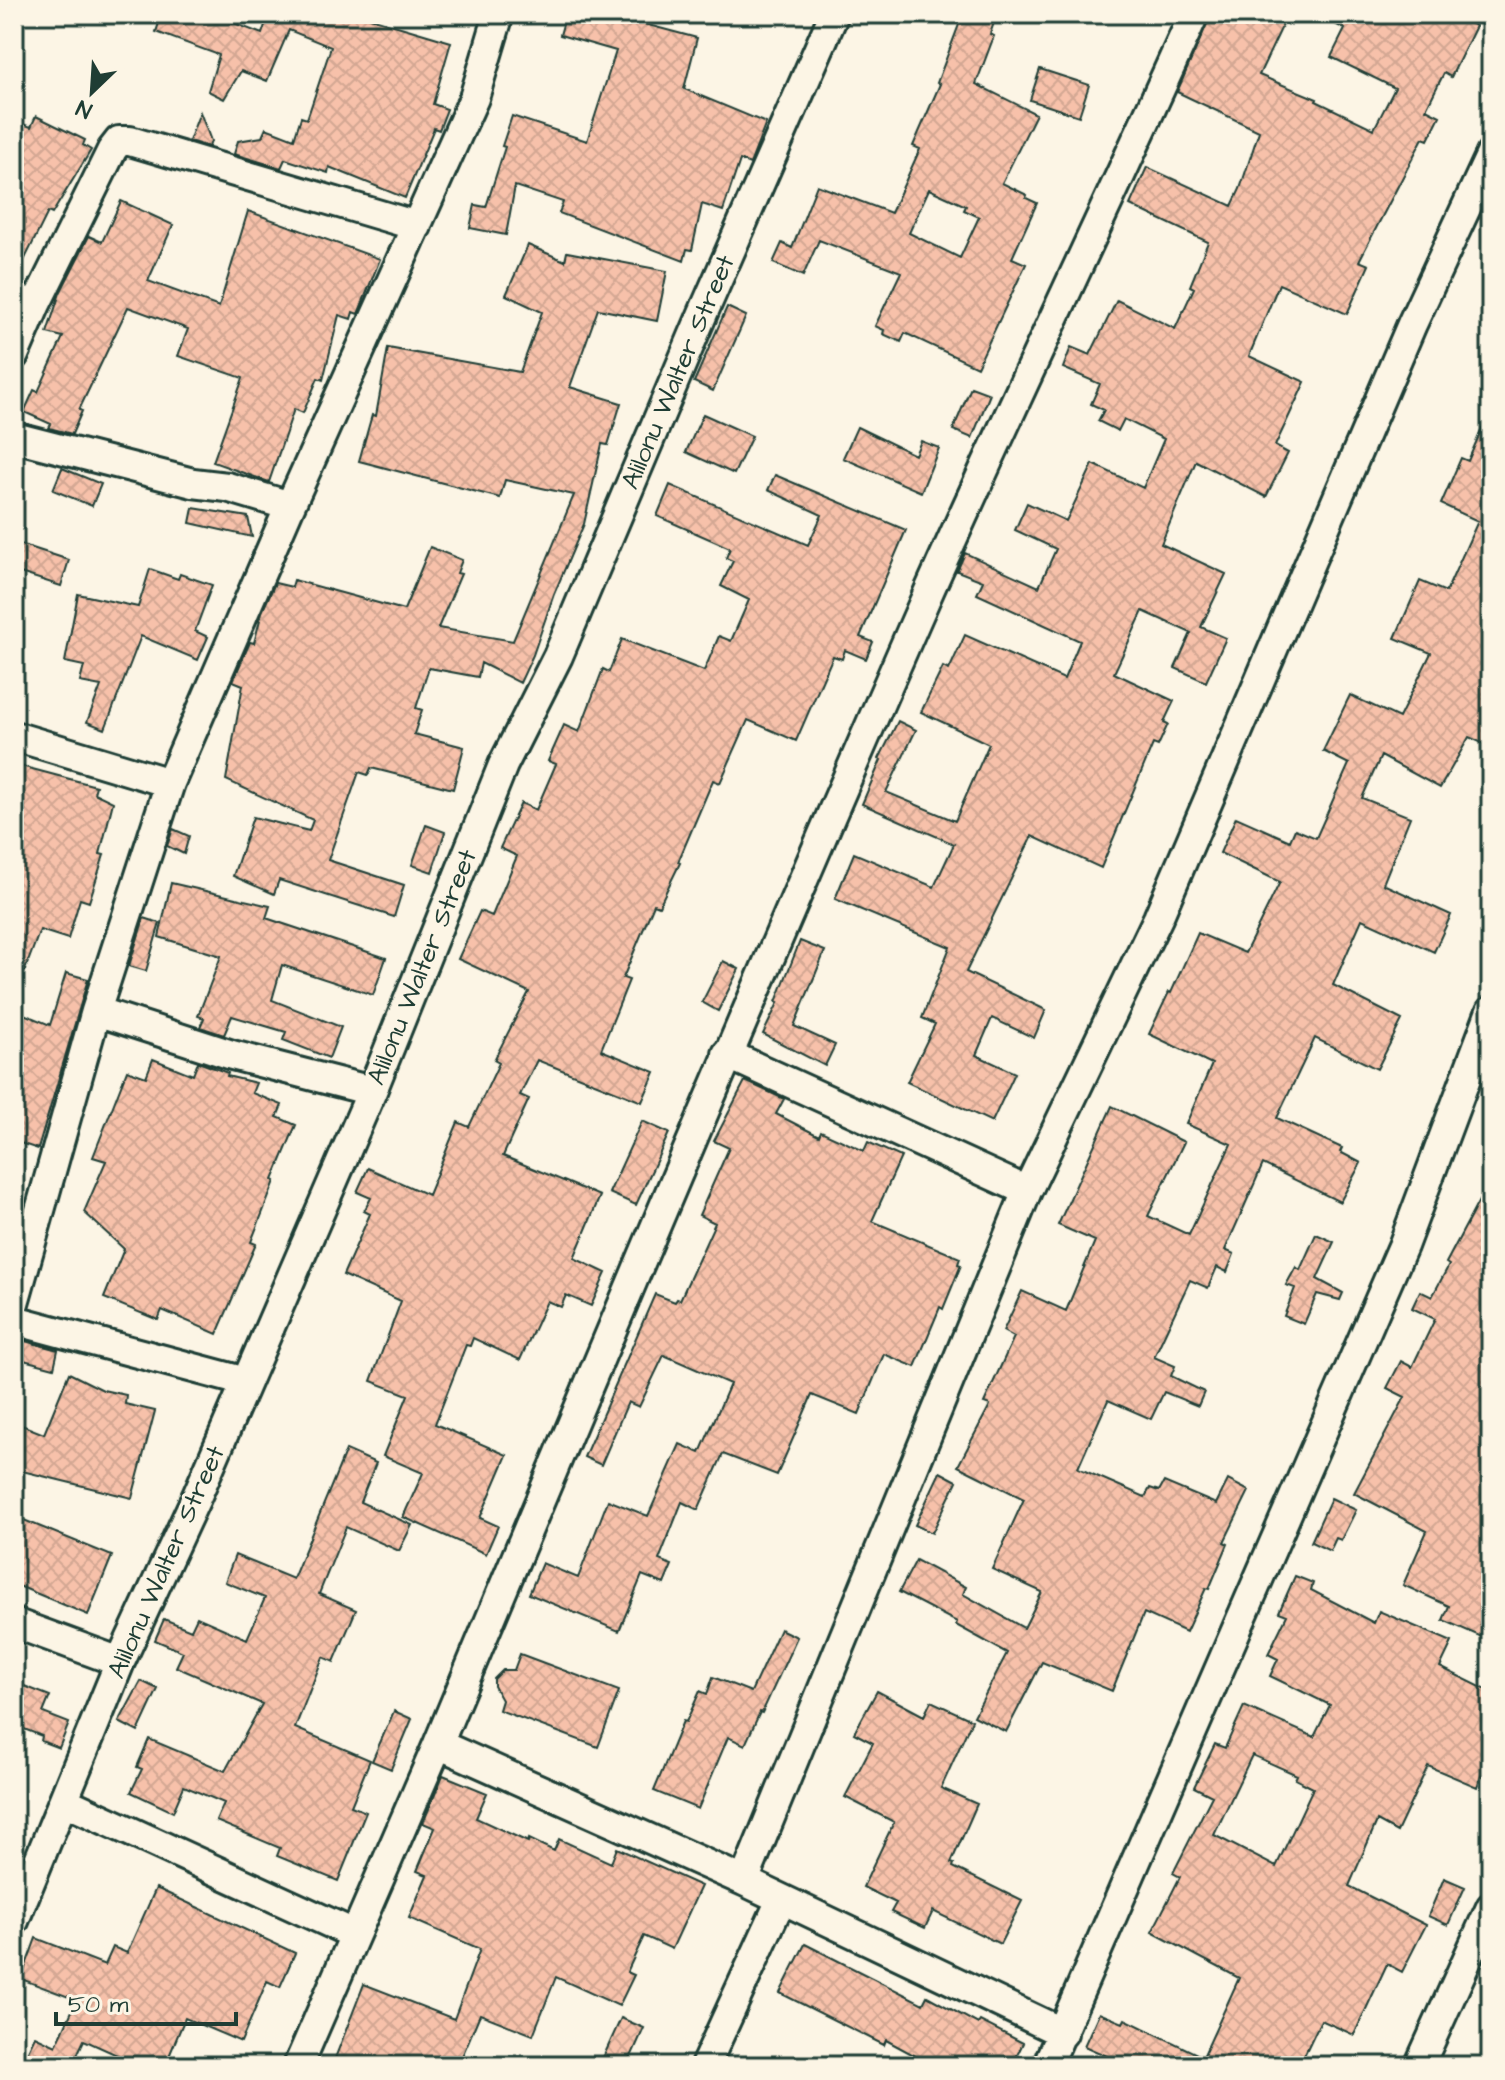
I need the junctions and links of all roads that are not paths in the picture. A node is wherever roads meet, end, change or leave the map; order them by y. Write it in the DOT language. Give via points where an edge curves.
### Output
graph roads {
  1 [pos="499,14"];
  2 [pos="834,14"];
  3 [pos="1194,14"];
  4 [pos="1491,154"];
  5 [pos="417,226"];
  6 [pos="25,302"];
  7 [pos="14,355"];
  8 [pos="14,437"];
  9 [pos="290,506"];
  10 [pos="14,736"];
  11 [pos="170,783"];
  12 [pos="96,1011"];
  13 [pos="1491,1011"];
  14 [pos="727,1054"];
  15 [pos="372,1091"];
  16 [pos="1027,1191"];
  17 [pos="14,1303"];
  18 [pos="14,1320"];
  19 [pos="246,1382"];
  20 [pos="14,1623"];
  21 [pos="120,1662"];
  22 [pos="438,1744"];
  23 [pos="64,1801"];
  24 [pos="744,1881"];
  25 [pos="781,1900"];
  26 [pos="1491,1907"];
  27 [pos="14,1921"];
  28 [pos="354,1934"];
  29 [pos="1063,2033"];
  30 [pos="298,2066"];
  31 [pos="705,2066"];
  32 [pos="1047,2066"];
  33 [pos="1419,2066"];
  1 -- 5 [label="street" via="474,98"];
  2 -- 15 [label="street, Alilonu Walter Street" via="558,656 503,765"];
  3 -- 14 [label="street" via="927,597"];
  4 -- 16 [label="street" via="1412,324 1158,918"];
  5 -- 6 [label="street" via="119,141"];
  5 -- 9 [label="street"];
  6 -- 7 [label="street"];
  8 -- 9 [label="street"];
  9 -- 11 [label="street"];
  10 -- 11 [label="street"];
  11 -- 12 [label="street"];
  12 -- 15 [label="street" via="232,1055"];
  12 -- 17 [label="street"];
  13 -- 29 [label="street" via="1403,1246"];
  14 -- 16 [label="street"];
  14 -- 22 [label="street"];
  15 -- 19 [label="street, Alilonu Walter Street"];
  16 -- 24 [label="street"];
  18 -- 19 [label="street"];
  19 -- 21 [label="street, Alilonu Walter Street"];
  20 -- 21 [label="street"];
  21 -- 23 [label="street, Alilonu Walter Street"];
  22 -- 24 [label="street"];
  22 -- 28 [label="street"];
  23 -- 27 [label="street, Alilonu Walter Street"];
  23 -- 28 [label="street"];
  24 -- 25 [label="street"];
  25 -- 29 [label="street"];
  25 -- 31 [label="street"];
  26 -- 33 [label="street"];
  28 -- 30 [label="street"];
  29 -- 32 [label="street"];
}
